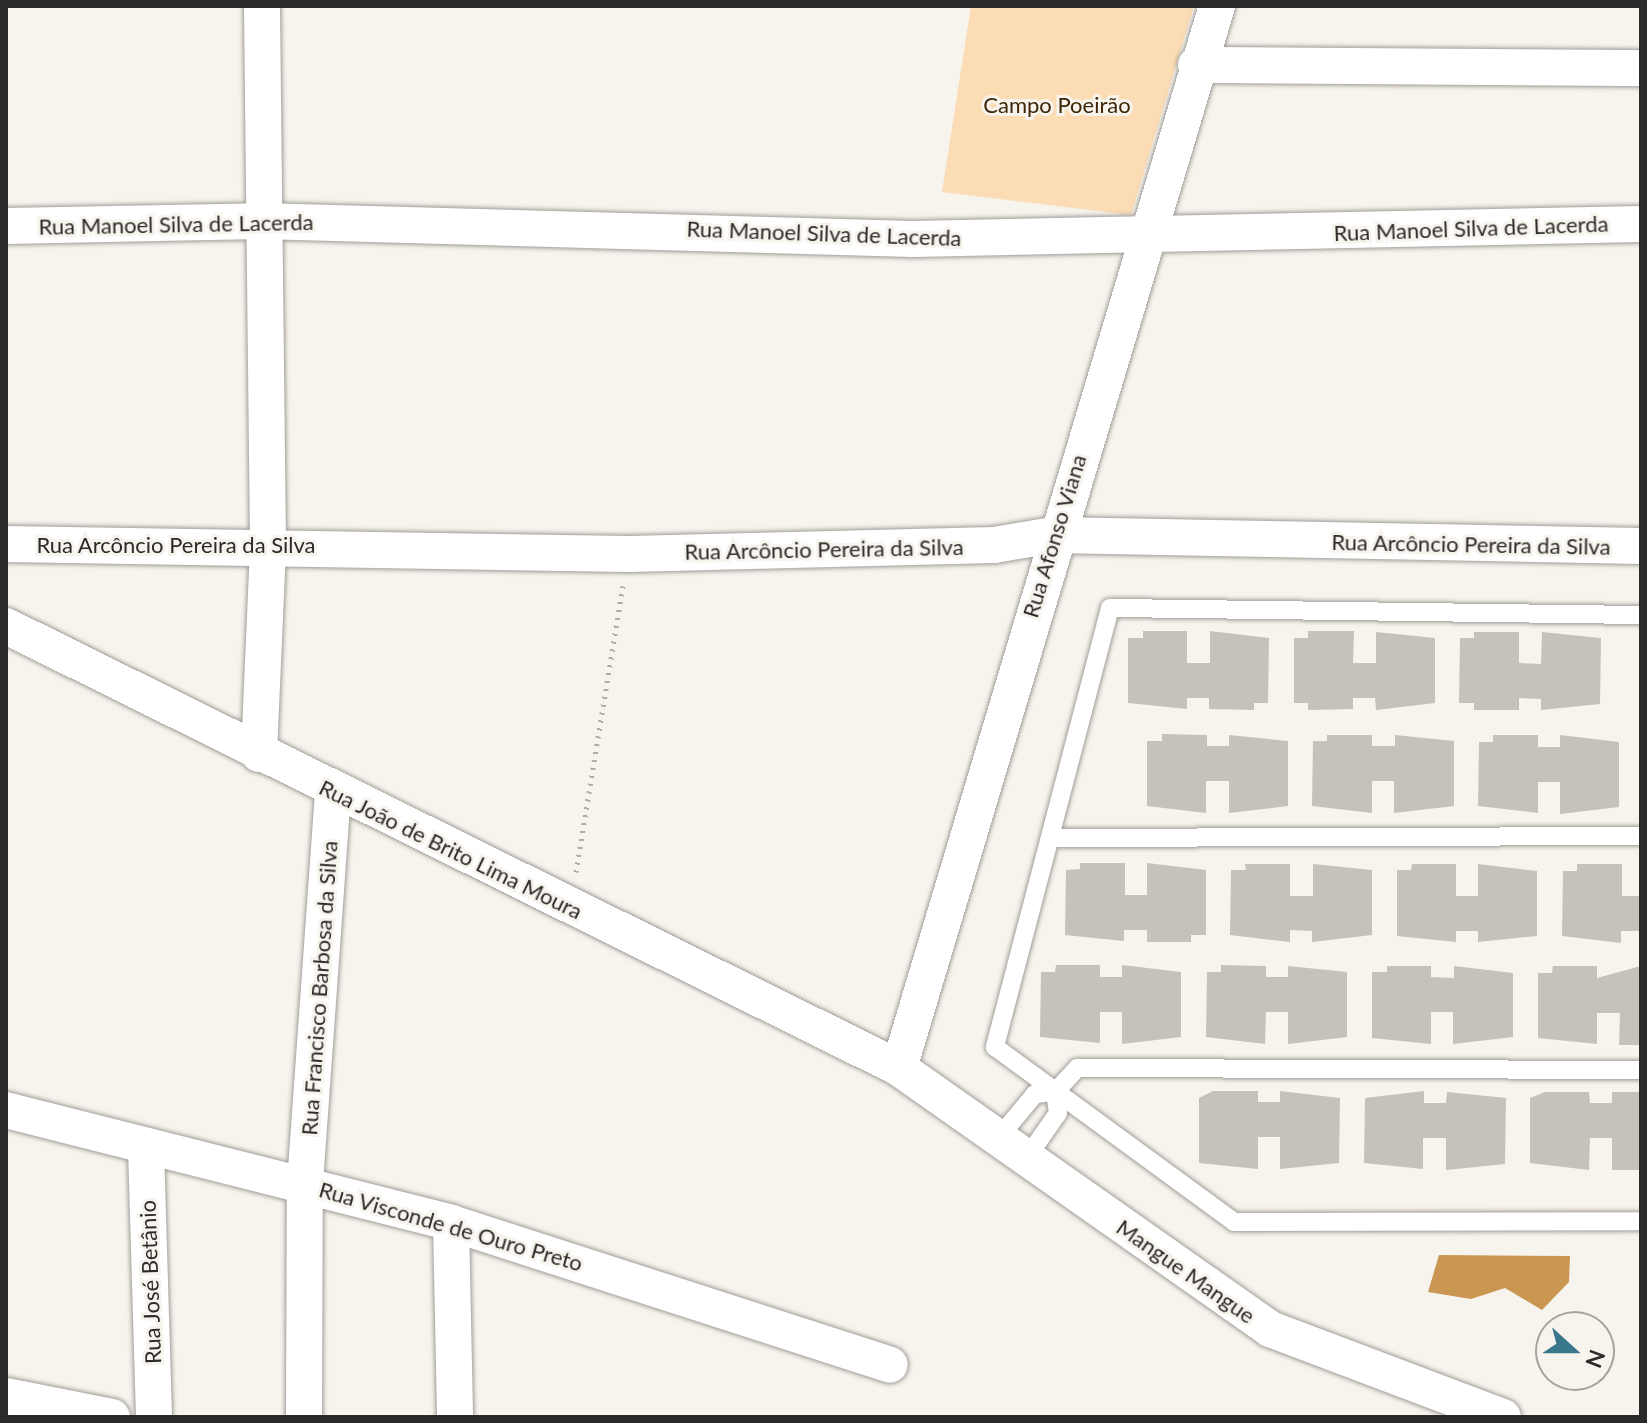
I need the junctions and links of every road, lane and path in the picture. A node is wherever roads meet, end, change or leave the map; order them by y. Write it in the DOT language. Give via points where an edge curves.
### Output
graph roads {
  1 [pos="262,6"];
  2 [pos="1217,6"];
  3 [pos="1196,65"];
  4 [pos="1641,68"];
  5 [pos="260,221"];
  6 [pos="1641,224"];
  7 [pos="6,226"];
  8 [pos="1148,237"];
  9 [pos="1053,535"];
  10 [pos="6,544"];
  11 [pos="268,545"];
  12 [pos="1641,546"];
  13 [pos="629,554"];
  14 [pos="1641,615"];
  15 [pos="6,626"];
  16 [pos="259,754"];
  17 [pos="333,793"];
  18 [pos="1641,836"];
  19 [pos="1050,838"];
  20 [pos="571,907"];
  21 [pos="899,1068"];
  22 [pos="1641,1070"];
  23 [pos="1055,1092"];
  24 [pos="6,1110"];
  25 [pos="1014,1146"];
  26 [pos="146,1148"];
  27 [pos="305,1183"];
  28 [pos="1641,1221"];
  29 [pos="451,1223"];
  30 [pos="890,1365"];
  31 [pos="6,1396"];
  32 [pos="112,1417"];
  33 [pos="154,1417"];
  34 [pos="304,1417"];
  35 [pos="455,1417"];
  36 [pos="1503,1417"];
  1 -- 5 [label="street"];
  2 -- 3 [label="street, Rua Afonso Viana"];
  3 -- 4 [label="street"];
  3 -- 8 [label="street, Rua Afonso Viana"];
  5 -- 7 [label="street, Rua Manoel Silva de Lacerda"];
  5 -- 8 [label="street, Rua Manoel Silva de Lacerda" via="913,239"];
  5 -- 11 [label="street"];
  6 -- 8 [label="street, Rua Manoel Silva de Lacerda"];
  8 -- 9 [label="street, Rua Afonso Viana"];
  9 -- 12 [label="street, Rua Arcôncio Pereira da Silva"];
  9 -- 13 [label="street, Rua Arcôncio Pereira da Silva" via="994,545"];
  9 -- 21 [label="street, Rua Afonso Viana"];
  10 -- 11 [label="street, Rua Arcôncio Pereira da Silva"];
  11 -- 13 [label="street, Rua Arcôncio Pereira da Silva"];
  11 -- 16 [label="street"];
  13 -- 20 [label="path"];
  14 -- 19 [label="lane" via="1110,608"];
  15 -- 16 [label="street, Rua João de Brito Lima Moura"];
  16 -- 17 [label="street, Rua João de Brito Lima Moura"];
  17 -- 20 [label="street, Rua João de Brito Lima Moura"];
  17 -- 27 [label="street, Rua Francisco Barbosa da Silva"];
  18 -- 19 [label="lane"];
  19 -- 23 [label="lane" via="995,1047"];
  20 -- 21 [label="street, Rua João de Brito Lima Moura"];
  21 -- 25 [label="street, Mangue Mangue"];
  22 -- 23 [label="lane" via="1077,1068"];
  23 -- 25 [label="lane" via="1035,1094"];
  23 -- 25 [label="lane" via="1058,1113"];
  23 -- 28 [label="lane" via="1234,1222"];
  24 -- 26 [label="street, Rua Visconde de Ouro Preto"];
  25 -- 36 [label="street, Mangue Mangue" via="1270,1329"];
  26 -- 27 [label="street, Rua Visconde de Ouro Preto"];
  26 -- 33 [label="street, Rua José Betânio"];
  27 -- 29 [label="street, Rua Visconde de Ouro Preto"];
  27 -- 34 [label="street, Rua Francisco Barbosa da Silva"];
  29 -- 30 [label="street, Rua Visconde de Ouro Preto"];
  29 -- 35 [label="street"];
  31 -- 32 [label="street"];
}
